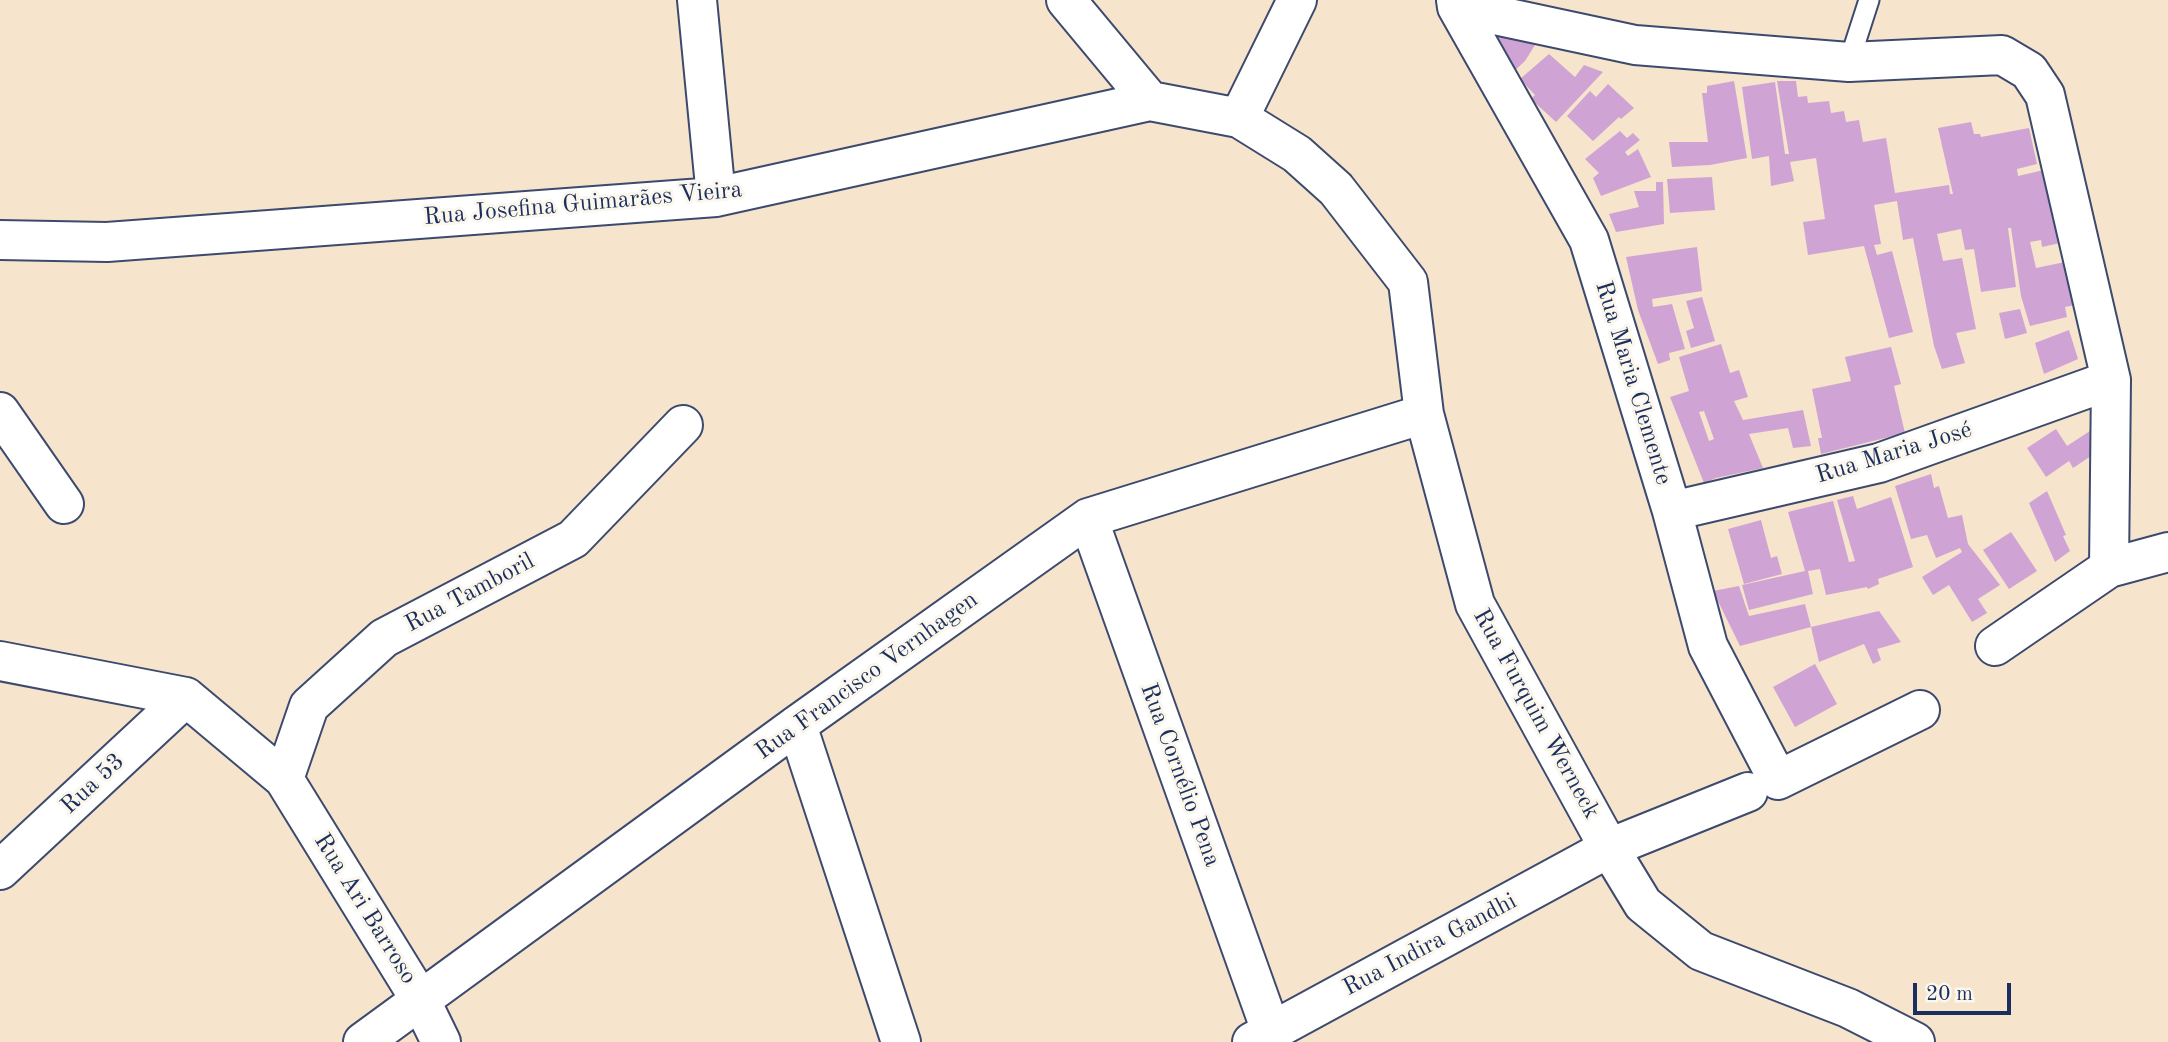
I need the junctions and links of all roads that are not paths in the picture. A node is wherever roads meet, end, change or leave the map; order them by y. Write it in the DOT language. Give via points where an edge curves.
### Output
graph roads {
  1 [pos="697,0"];
  2 [pos="1066,0"];
  3 [pos="1297,0"];
  4 [pos="1869,0"];
  5 [pos="1457,3"];
  6 [pos="1849,62"];
  7 [pos="1150,101"];
  8 [pos="1239,118"];
  9 [pos="716,197"];
  10 [pos="0,240"];
  11 [pos="2111,380"];
  12 [pos="0,412"];
  13 [pos="1424,414"];
  14 [pos="683,425"];
  15 [pos="64,504"];
  16 [pos="1672,511"];
  17 [pos="1088,519"];
  18 [pos="2168,552"];
  19 [pos="2109,568"];
  20 [pos="1995,646"];
  21 [pos="0,662"];
  22 [pos="186,698"];
  23 [pos="1920,709"];
  24 [pos="797,725"];
  25 [pos="284,779"];
  26 [pos="1763,786"];
  27 [pos="1609,848"];
  28 [pos="0,870"];
  29 [pos="421,1001"];
  30 [pos="1262,1036"];
  31 [pos="363,1042"];
  32 [pos="441,1042"];
  33 [pos="901,1042"];
  34 [pos="1914,1042"];
  1 -- 9 [label="street"];
  2 -- 7 [label="street"];
  3 -- 8 [label="street"];
  4 -- 6 [label="lane"];
  5 -- 6 [label="street" via="1635,45"];
  5 -- 16 [label="street, Rua Maria Clemente" via="1589,240"];
  6 -- 11 [label="street" via="2002,55 2028,71 2045,95"];
  7 -- 8 [label="street, Rua Josefina Guimarães Vieira"];
  7 -- 9 [label="street, Rua Josefina Guimarães Vieira"];
  8 -- 13 [label="street, Rua Furquim Werneck" via="1297,154 1336,189 1408,282"];
  9 -- 10 [label="street, Rua Josefina Guimarães Vieira" via="107,242"];
  11 -- 16 [label="street, Rua Maria José" via="1879,463"];
  11 -- 19 [label="street"];
  12 -- 15 [label="street"];
  13 -- 17 [label="street, Rua Francisco Vernhagen"];
  13 -- 27 [label="street, Rua Furquim Werneck" via="1475,604"];
  14 -- 25 [label="street, Rua Tamboril" via="573,539 384,638 309,706"];
  16 -- 26 [label="street, Rua Maria Clemente" via="1708,646"];
  17 -- 24 [label="street, Rua Francisco Vernhagen"];
  17 -- 30 [label="street, Rua Cornélio Pena"];
  18 -- 19 [label="street"];
  19 -- 20 [label="street"];
  21 -- 22 [label="street"];
  22 -- 25 [label="street, Rua Ari Barroso"];
  22 -- 28 [label="street, Rua 53"];
  23 -- 26 [label="street, Rua Indira Gandhi"];
  24 -- 29 [label="street, Rua Francisco Vernhagen"];
  24 -- 33 [label="street"];
  25 -- 29 [label="street, Rua Ari Barroso"];
  26 -- 27 [label="street, Rua Indira Gandhi"];
  27 -- 30 [label="street, Rua Indira Gandhi"];
  27 -- 34 [label="street, Rua Furquim Werneck" via="1643,904 1701,951 1848,1008"];
  29 -- 31 [label="street, Rua Francisco Vernhagen"];
  29 -- 32 [label="street, Rua Ari Barroso"];
}
